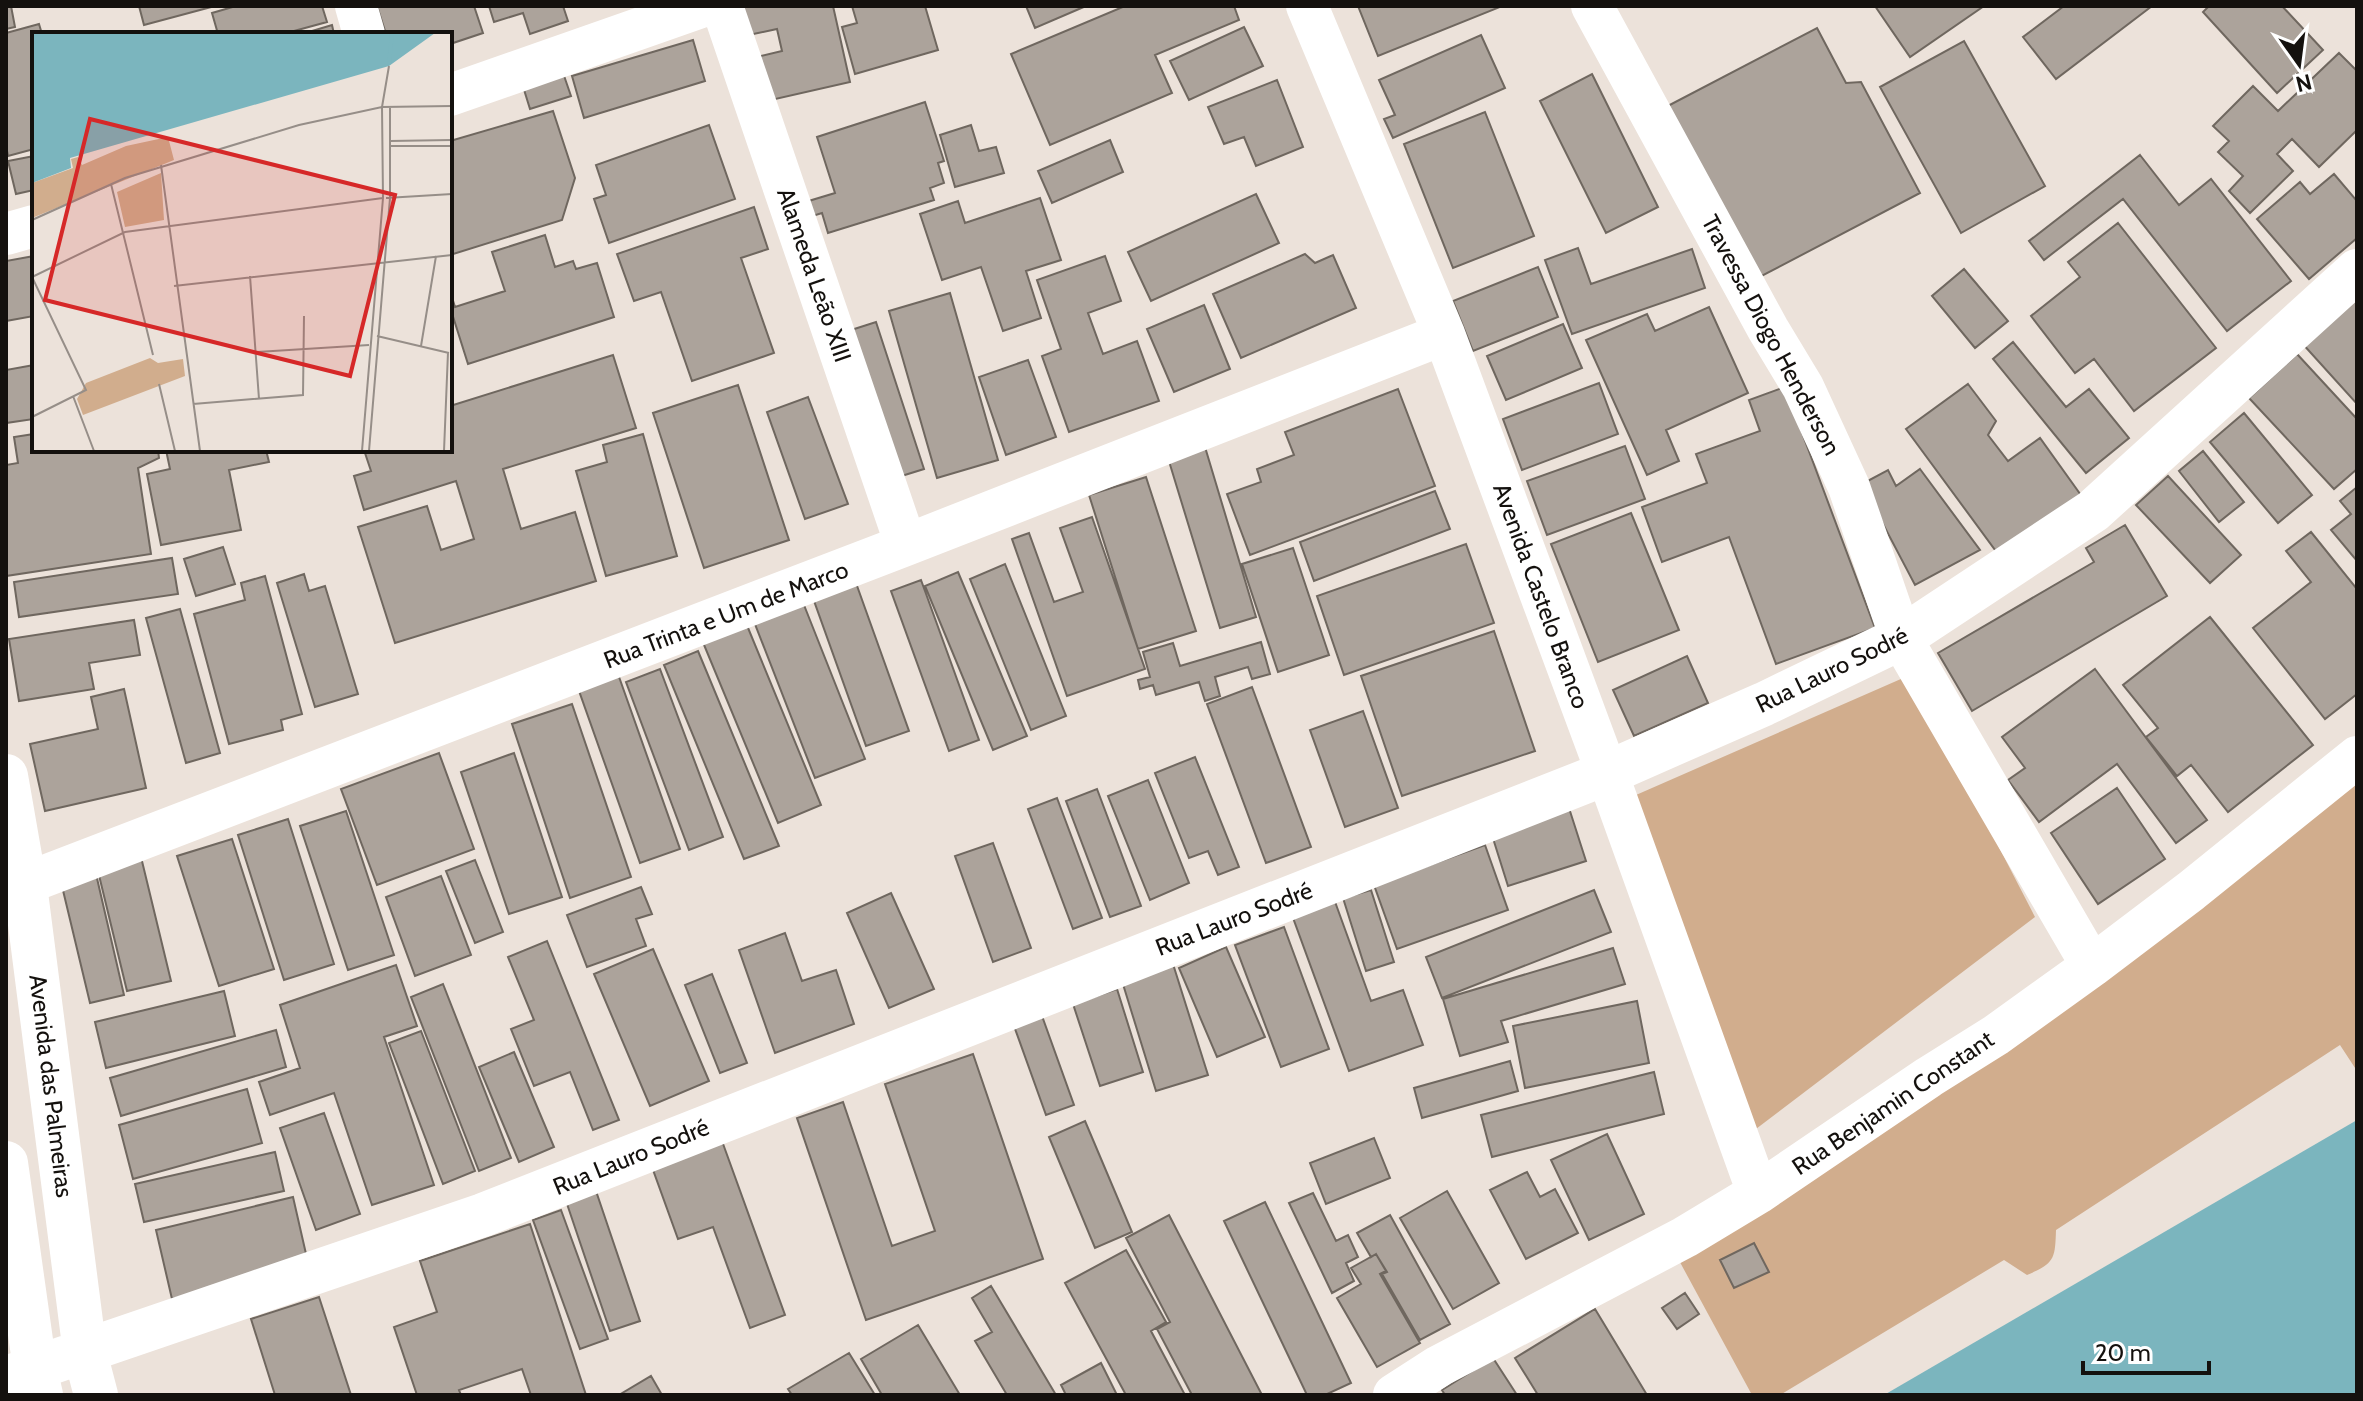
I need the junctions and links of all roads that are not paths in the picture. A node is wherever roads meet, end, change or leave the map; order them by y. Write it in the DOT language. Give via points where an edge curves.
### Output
graph roads {
  1 [pos="356,6"];
  2 [pos="704,6"];
  3 [pos="722,6"];
  4 [pos="1307,6"];
  5 [pos="1592,6"];
  6 [pos="363,32"];
  7 [pos="452,94"];
  8 [pos="32,227"];
  9 [pos="6,234"];
  10 [pos="2357,271"];
  11 [pos="1444,334"];
  12 [pos="906,545"];
  13 [pos="1901,638"];
  14 [pos="2357,757"];
  15 [pos="1607,773"];
  16 [pos="6,776"];
  17 [pos="15,888"];
  18 [pos="2092,966"];
  19 [pos="6,1163"];
  20 [pos="1758,1193"];
  21 [pos="85,1353"];
  22 [pos="27,1381"];
  23 [pos="96,1395"];
  24 [pos="1394,1395"];
  1 -- 6 [label="street"];
  2 -- 7 [label="street"];
  3 -- 12 [label="street, Alameda Leão XIII"];
  4 -- 11 [label="street, Avenida Castelo Branco"];
  5 -- 13 [label="street, Travessa Diogo Henderson" via="1803,387 1849,487"];
  8 -- 9 [label="street"];
  10 -- 13 [label="street, Rua Lauro Sodré" via="2093,511"];
  11 -- 12 [label="street, Rua Trinta e Um de Marco"];
  11 -- 15 [label="street, Avenida Castelo Branco"];
  12 -- 17 [label="street, Rua Trinta e Um de Marco"];
  13 -- 15 [label="street, Rua Lauro Sodré"];
  13 -- 18 [label="street, Travessa Diogo Henderson"];
  14 -- 18 [label="street, Rua Benjamin Constant"];
  15 -- 20 [label="street, Avenida Castelo Branco"];
  15 -- 21 [label="street, Rua Lauro Sodré" via="483,1215"];
  16 -- 17 [label="street, Avenida das Palmeiras"];
  17 -- 21 [label="street, Avenida das Palmeiras"];
  18 -- 20 [label="street, Rua Benjamin Constant"];
  19 -- 22 [label="street"];
  20 -- 24 [label="street, Rua Benjamin Constant"];
  21 -- 22 [label="street, Rua Lauro Sodré"];
  21 -- 23 [label="street, Avenida das Palmeiras"];
}
